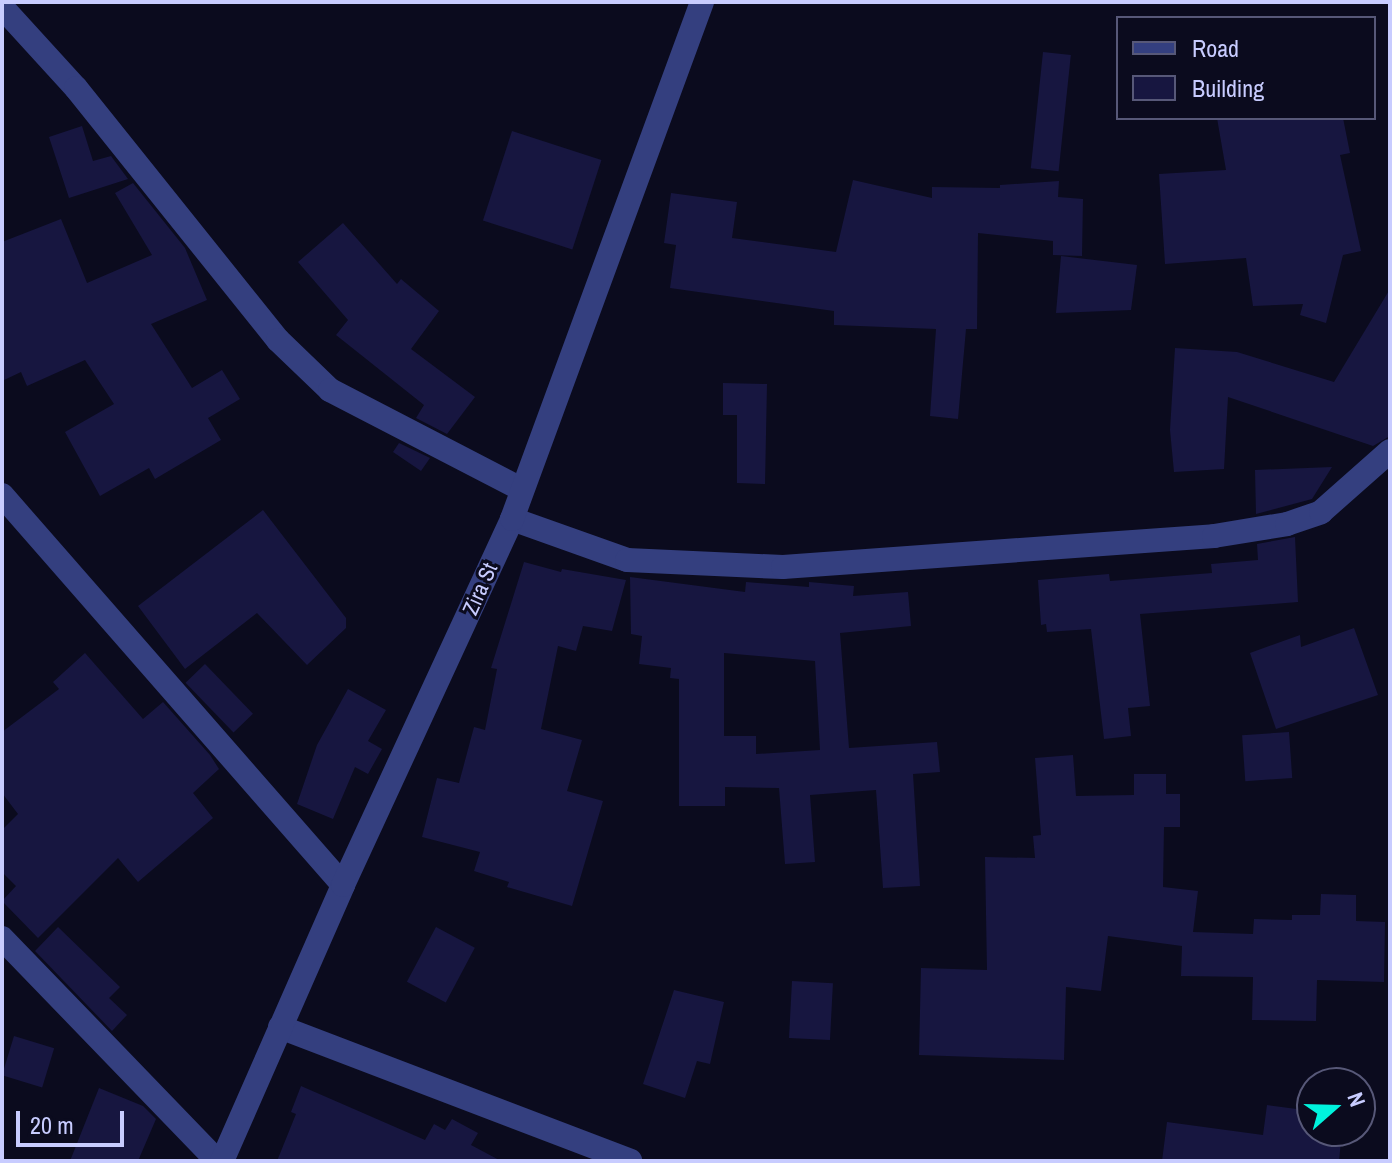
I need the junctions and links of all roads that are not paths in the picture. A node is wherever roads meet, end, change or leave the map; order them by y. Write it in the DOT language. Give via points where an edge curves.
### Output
graph roads {
  1 [pos="702,2"];
  2 [pos="2,7"];
  3 [pos="1390,451"];
  4 [pos="521,489"];
  5 [pos="2,495"];
  6 [pos="512,519"];
  7 [pos="343,885"];
  8 [pos="2,938"];
  9 [pos="280,1027"];
  10 [pos="220,1161"];
  11 [pos="630,1161"];
  1 -- 4 [label="street, Zira St"];
  2 -- 4 [label="street" via="76,88 278,340 330,390"];
  3 -- 6 [label="street" via="1321,512 1287,524 1214,536 783,567 627,560"];
  4 -- 6 [label="street, Zira St"];
  5 -- 7 [label="street"];
  6 -- 7 [label="street, Zira St"];
  7 -- 9 [label="street, Zira St"];
  8 -- 10 [label="street"];
  9 -- 10 [label="street, Zira St"];
  9 -- 11 [label="street"];
}
